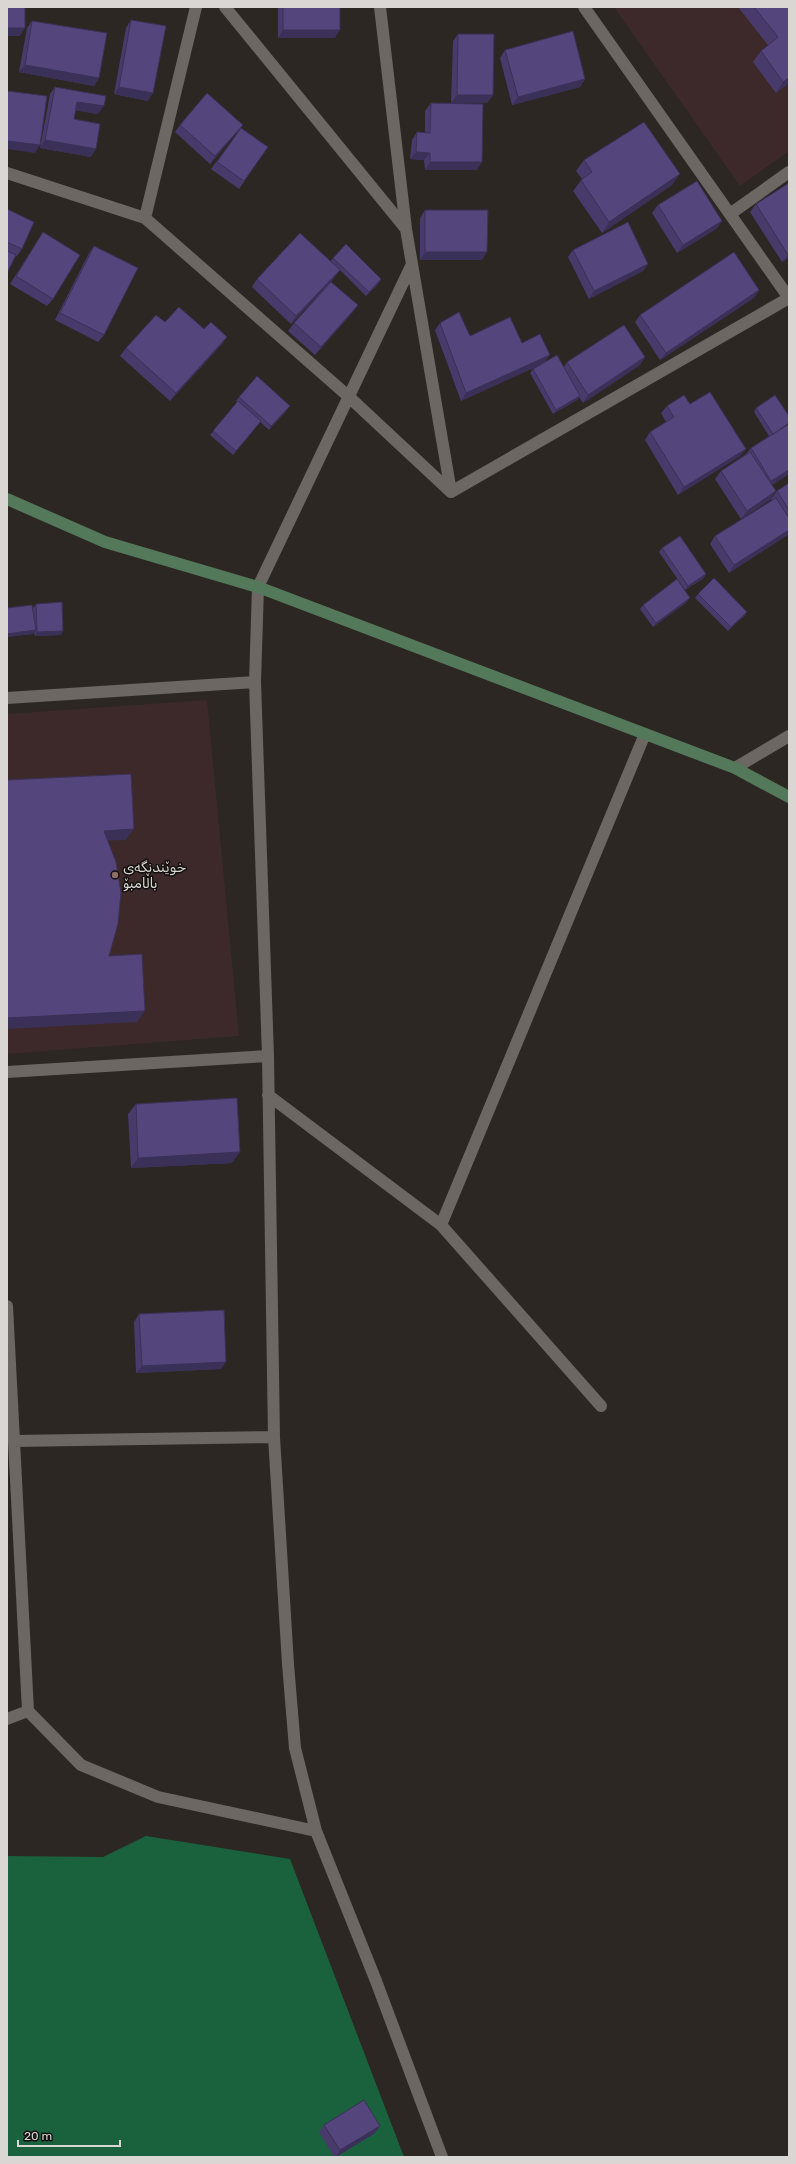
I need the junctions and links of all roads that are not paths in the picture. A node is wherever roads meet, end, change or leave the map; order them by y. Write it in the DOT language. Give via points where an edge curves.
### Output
graph roads {
  1 [pos="196,7"];
  2 [pos="225,7"];
  3 [pos="380,7"];
  4 [pos="584,7"];
  5 [pos="789,172"];
  6 [pos="7,173"];
  7 [pos="730,214"];
  8 [pos="145,218"];
  9 [pos="406,229"];
  10 [pos="412,264"];
  11 [pos="789,298"];
  12 [pos="348,396"];
  13 [pos="451,492"];
  14 [pos="7,499"];
  15 [pos="258,587"];
  16 [pos="255,682"];
  17 [pos="7,698"];
  18 [pos="645,734"];
  19 [pos="789,736"];
  20 [pos="735,768"];
  21 [pos="789,797"];
  22 [pos="268,1056"];
  23 [pos="7,1072"];
  24 [pos="268,1095"];
  25 [pos="441,1225"];
  26 [pos="7,1306"];
  27 [pos="8,1354"];
  28 [pos="601,1406"];
  29 [pos="274,1437"];
  30 [pos="14,1441"];
  31 [pos="28,1711"];
  32 [pos="7,1719"];
  33 [pos="316,1830"];
  34 [pos="442,2157"];
  1 -- 8 [label="street"];
  2 -- 9 [label="street"];
  3 -- 9 [label="street"];
  4 -- 7 [label="street"];
  5 -- 7 [label="street"];
  6 -- 8 [label="street"];
  7 -- 11 [label="street"];
  8 -- 12 [label="street"];
  9 -- 10 [label="street"];
  10 -- 12 [label="street"];
  10 -- 13 [label="street"];
  11 -- 13 [label="street"];
  12 -- 13 [label="street"];
  12 -- 15 [label="street"];
  14 -- 15 [label="street" via="105,542"];
  15 -- 16 [label="street"];
  15 -- 18 [label="street"];
  16 -- 17 [label="street"];
  16 -- 22 [label="street"];
  18 -- 20 [label="street"];
  18 -- 25 [label="street"];
  19 -- 20 [label="street"];
  20 -- 21 [label="street"];
  22 -- 23 [label="street"];
  22 -- 24 [label="street"];
  24 -- 25 [label="street"];
  24 -- 29 [label="street"];
  25 -- 28 [label="street"];
  26 -- 27 [label="street"];
  27 -- 30 [label="street"];
  29 -- 30 [label="street"];
  29 -- 33 [label="street" via="295,1748"];
  30 -- 31 [label="street"];
  31 -- 32 [label="street"];
  31 -- 33 [label="street" via="81,1765 158,1797"];
  33 -- 34 [label="street"];
}
